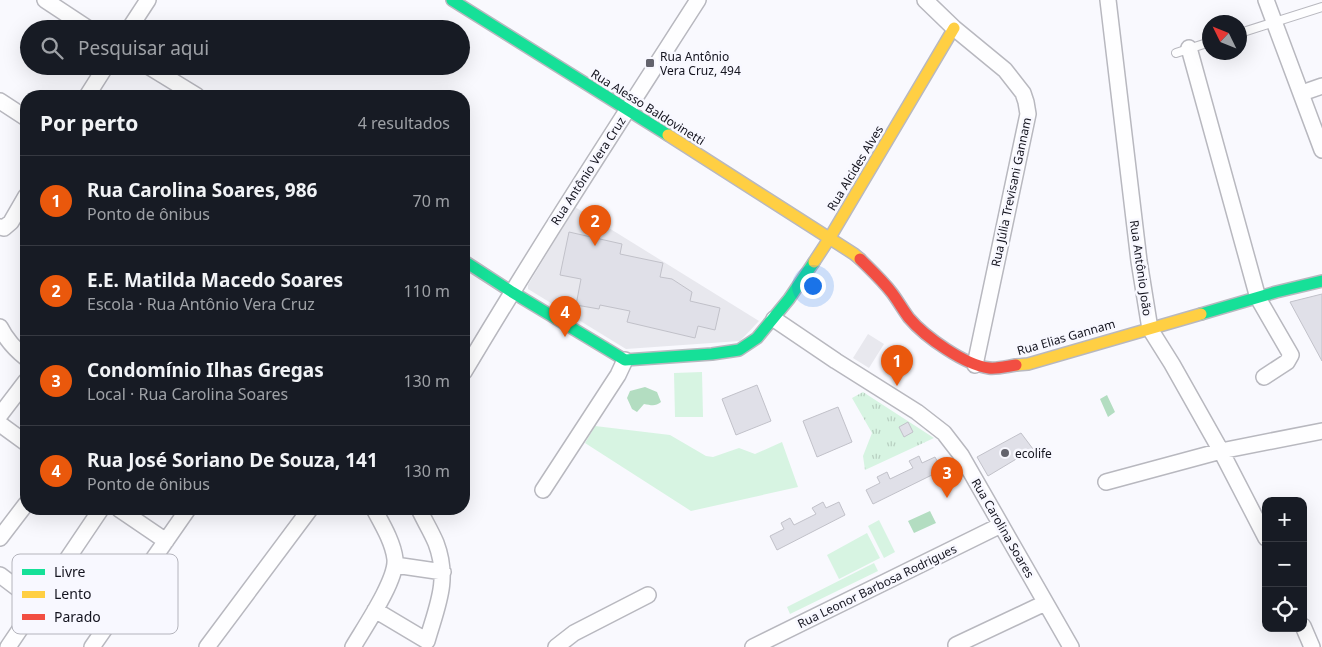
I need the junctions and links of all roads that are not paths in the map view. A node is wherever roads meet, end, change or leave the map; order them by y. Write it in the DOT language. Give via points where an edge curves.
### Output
graph roads {
  1 [pos="45,0"];
  2 [pos="148,0"];
  3 [pos="452,0"];
  4 [pos="698,0"];
  5 [pos="925,0"];
  6 [pos="1108,0"];
  7 [pos="1266,0"];
  8 [pos="1322,7"];
  9 [pos="75,20"];
  10 [pos="135,20"];
  11 [pos="1275,22"];
  12 [pos="954,28"];
  13 [pos="1247,31"];
  14 [pos="1202,45"];
  15 [pos="1183,51"];
  16 [pos="100,75"];
  17 [pos="163,75"];
  18 [pos="1322,86"];
  19 [pos="91,90"];
  20 [pos="187,90"];
  21 [pos="1302,93"];
  22 [pos="0,100"];
  23 [pos="628,109"];
  24 [pos="20,114"];
  25 [pos="1322,150"];
  26 [pos="20,206"];
  27 [pos="0,227"];
  28 [pos="829,239"];
  29 [pos="470,265"];
  30 [pos="1322,282"];
  31 [pos="512,292"];
  32 [pos="1258,298"];
  33 [pos="774,319"];
  34 [pos="0,327"];
  35 [pos="1150,329"];
  36 [pos="20,352"];
  37 [pos="625,360"];
  38 [pos="470,362"];
  39 [pos="975,365"];
  40 [pos="1264,377"];
  41 [pos="20,389"];
  42 [pos="0,415"];
  43 [pos="0,424"];
  44 [pos="1322,431"];
  45 [pos="20,439"];
  46 [pos="1221,451"];
  47 [pos="1106,482"];
  48 [pos="543,490"];
  49 [pos="20,512"];
  50 [pos="97,515"];
  51 [pos="128,515"];
  52 [pos="184,515"];
  53 [pos="306,515"];
  54 [pos="377,515"];
  55 [pos="422,515"];
  56 [pos="1001,525"];
  57 [pos="1262,530"];
  58 [pos="0,538"];
  59 [pos="166,541"];
  60 [pos="71,554"];
  61 [pos="157,554"];
  62 [pos="395,565"];
  63 [pos="443,572"];
  64 [pos="0,575"];
  65 [pos="12,584"];
  66 [pos="648,596"];
  67 [pos="1045,603"];
  68 [pos="375,610"];
  69 [pos="1306,632"];
  70 [pos="17,634"];
  71 [pos="101,634"];
  72 [pos="956,644"];
  73 [pos="8,647"];
  74 [pos="92,647"];
  75 [pos="208,647"];
  76 [pos="353,647"];
  77 [pos="556,647"];
  78 [pos="753,647"];
  79 [pos="1071,647"];
  80 [pos="1312,647"];
  1 -- 9 [label="street"];
  2 -- 10 [label="street"];
  3 -- 23 [label="street, Rua Alesso Baldovinetti"];
  4 -- 23 [label="street, Rua Antônio Vera Cruz"];
  5 -- 12 [label="street, Rua Júlia Trevisani Gannam"];
  6 -- 35 [label="street, Rua Antônio João"];
  7 -- 11 [label="street"];
  8 -- 11 [label="lane"];
  11 -- 13 [label="lane"];
  11 -- 21 [label="street"];
  12 -- 28 [label="street, Rua Alcides Alves"];
  12 -- 39 [label="street, Rua Júlia Trevisani Gannam" via="1005,70 1023,93 1028,114"];
  14 -- 15 [label="lane"];
  15 -- 32 [label="street"];
  16 -- 19 [label="street"];
  17 -- 20 [label="street"];
  18 -- 21 [label="street"];
  21 -- 25 [label="street"];
  22 -- 24 [label="street"];
  23 -- 28 [label="street, Rua Alesso Baldovinetti"];
  23 -- 31 [label="street, Rua Antônio Vera Cruz"];
  26 -- 27 [label="street" via="11,222 4,228"];
  28 -- 33 [label="street, Rua Alcides Alves"];
  28 -- 39 [label="street, Rua Elias Gannam" via="854,254 874,272 910,319 930,337"];
  29 -- 31 [label="street"];
  30 -- 32 [label="street, Rua Elias Gannam"];
  31 -- 37 [label="street"];
  31 -- 38 [label="street, Rua Antônio Vera Cruz"];
  32 -- 35 [label="street, Rua Elias Gannam"];
  32 -- 40 [label="street" via="1291,355 1287,362"];
  33 -- 37 [label="street, Rua Alcides Alves" via="757,338 739,350"];
  33 -- 56 [label="street, Rua Carolina Soares" via="944,433 961,455"];
  34 -- 36 [label="street"];
  35 -- 39 [label="street, Rua Elias Gannam" via="1028,364 992,368"];
  35 -- 46 [label="street, Rua Antônio João"];
  37 -- 48 [label="street"];
  41 -- 42 [label="street"];
  43 -- 45 [label="street"];
  44 -- 46 [label="street"];
  46 -- 47 [label="street"];
  46 -- 57 [label="street, Rua Antônio João"];
  49 -- 58 [label="street"];
  50 -- 60 [label="street"];
  51 -- 59 [label="street"];
  52 -- 59 [label="street"];
  53 -- 75 [label="street"];
  54 -- 62 [label="street" via="390,543"];
  55 -- 63 [label="street" via="436,542"];
  56 -- 67 [label="street, Rua Carolina Soares"];
  56 -- 78 [label="street, Rua Leonor Barbosa Rodrigues"];
  59 -- 61 [label="street"];
  62 -- 63 [label="street"];
  62 -- 68 [label="street"];
  63 -- 68 [label="street" via="442,590 426,641"];
  64 -- 65 [label="street"];
  66 -- 77 [label="street" via="574,633"];
  67 -- 72 [label="street"];
  67 -- 79 [label="street, Rua Carolina Soares"];
  68 -- 76 [label="street"];
  69 -- 80 [label="street"];
  70 -- 73 [label="street"];
  71 -- 74 [label="street"];
}
